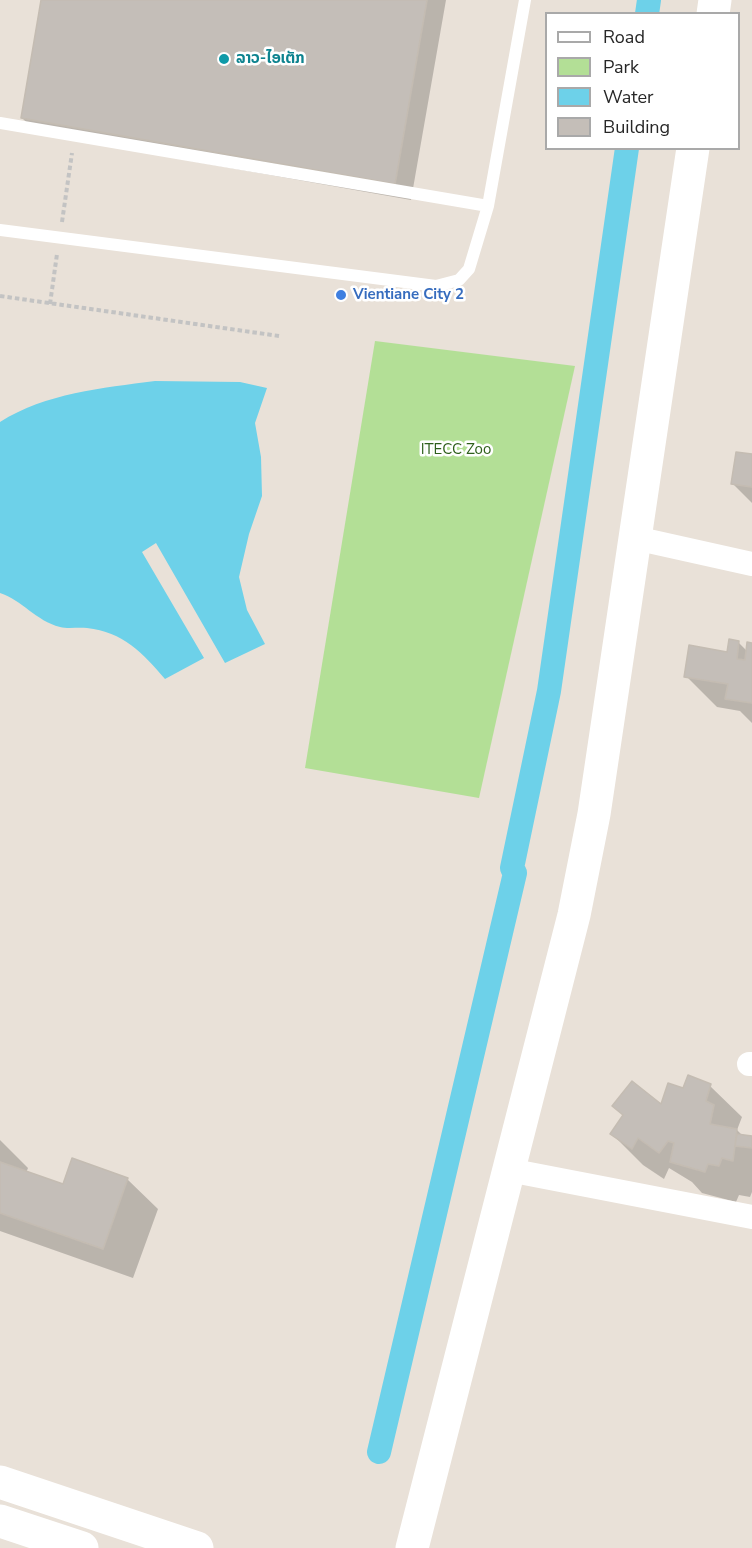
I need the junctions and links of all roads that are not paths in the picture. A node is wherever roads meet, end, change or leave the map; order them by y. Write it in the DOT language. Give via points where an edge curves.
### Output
graph roads {
  1 [pos="525,0"];
  2 [pos="0,123"];
  3 [pos="693,150"];
  4 [pos="488,206"];
  5 [pos="0,231"];
  6 [pos="635,538"];
  7 [pos="752,564"];
  8 [pos="519,1172"];
  9 [pos="752,1217"];
  10 [pos="0,1482"];
  11 [pos="0,1521"];
  12 [pos="82,1548"];
  13 [pos="197,1548"];
  14 [pos="412,1548"];
  1 -- 4 [label="lane"];
  2 -- 4 [label="lane"];
  3 -- 6 [label="street"];
  4 -- 5 [label="lane" via="469,269 459,280 436,286"];
  6 -- 7 [label="street"];
  6 -- 14 [label="street" via="594,813 574,915"];
  8 -- 9 [label="street"];
  10 -- 13 [label="street"];
  11 -- 12 [label="street"];
}
